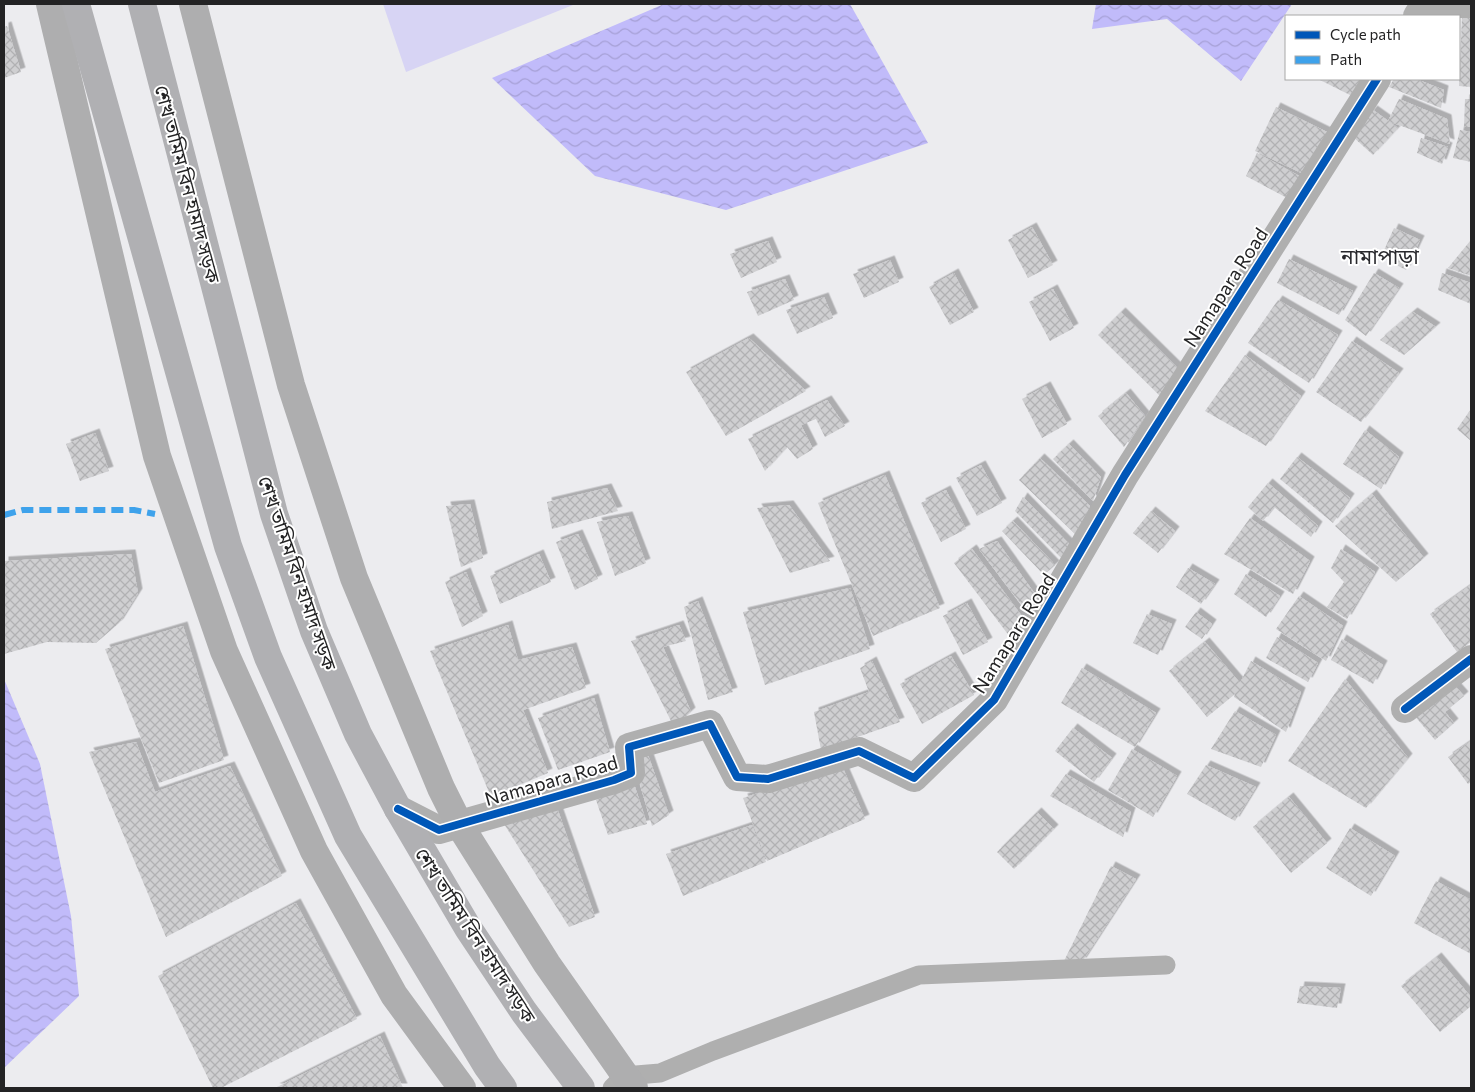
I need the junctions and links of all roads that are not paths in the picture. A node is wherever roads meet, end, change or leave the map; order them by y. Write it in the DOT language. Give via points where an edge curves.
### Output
graph roads {
  1 [pos="50,4"];
  2 [pos="76,4"];
  3 [pos="142,4"];
  4 [pos="193,4"];
  5 [pos="1471,4"];
  6 [pos="1418,15"];
  7 [pos="1376,80"];
  8 [pos="1471,659"];
  9 [pos="1405,709"];
  10 [pos="398,810"];
  11 [pos="459,824"];
  12 [pos="1166,965"];
  13 [pos="623,1084"];
  14 [pos="462,1088"];
  15 [pos="504,1088"];
  16 [pos="580,1088"];
  1 -- 14 [label="main road" via="157,456 224,651 314,851 394,995"];
  2 -- 15 [label="main road" via="228,546 268,657 348,836 487,1066"];
  3 -- 10 [label="main road, শেখ তামিম বিন হামাদ সড়ক" via="274,514 314,631 358,734"];
  4 -- 11 [label="main road" via="291,384 354,578"];
  5 -- 6 [label="street" via="1425,4"];
  7 -- 11 [label="street, Namapara Road" via="1125,475 994,700 914,778 859,751 768,780 737,777 710,724 629,747 631,773 614,780"];
  8 -- 9 [label="street"];
  10 -- 11 [label="street, Namapara Road" via="439,830"];
  10 -- 16 [label="main road, শেখ তামিম বিন হামাদ সড়ক" via="468,928"];
  11 -- 13 [label="main road"];
  12 -- 13 [label="lane" via="919,975"];
}
